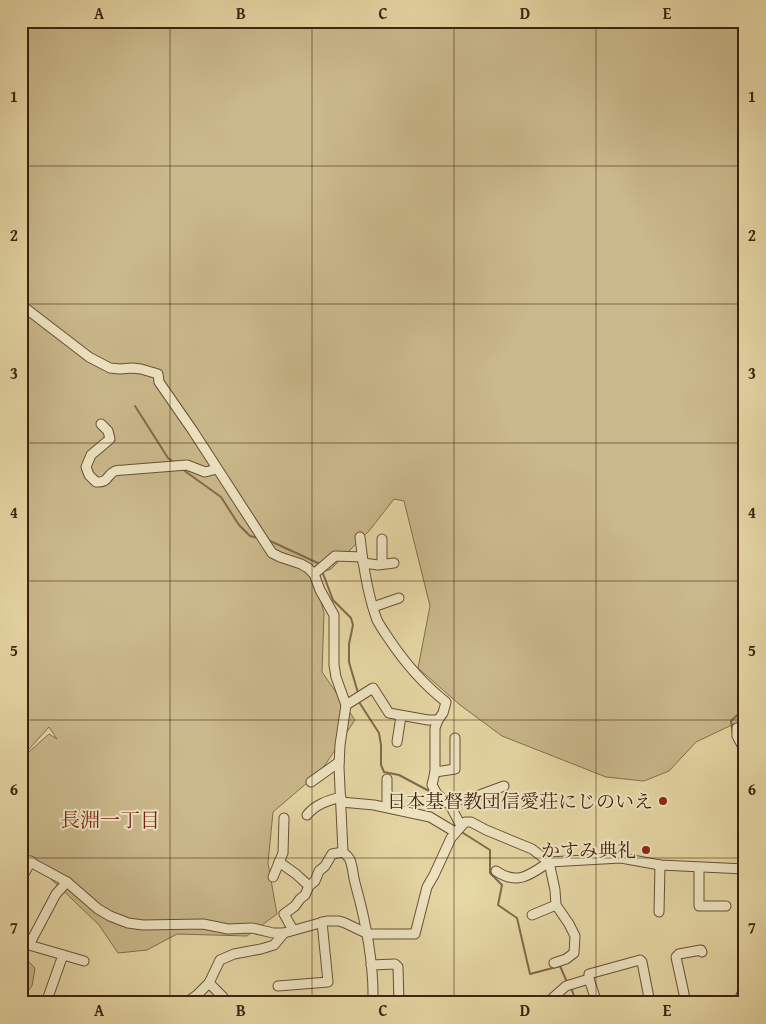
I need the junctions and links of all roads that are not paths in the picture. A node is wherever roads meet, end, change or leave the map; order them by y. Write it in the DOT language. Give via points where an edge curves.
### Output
graph roads {
  1 [pos="21,297"];
  2 [pos="101,424"];
  3 [pos="217,469"];
  4 [pos="360,537"];
  5 [pos="382,540"];
  6 [pos="362,560"];
  7 [pos="394,563"];
  8 [pos="382,564"];
  9 [pos="314,574"];
  10 [pos="399,598"];
  11 [pos="373,607"];
  12 [pos="346,705"];
  13 [pos="402,716"];
  14 [pos="438,720"];
  15 [pos="737,728"];
  16 [pos="455,738"];
  17 [pos="397,742"];
  18 [pos="745,752"];
  19 [pos="339,762"];
  20 [pos="435,772"];
  21 [pos="387,779"];
  22 [pos="311,782"];
  23 [pos="504,786"];
  24 [pos="341,800"];
  25 [pos="447,802"];
  26 [pos="387,807"];
  27 [pos="307,815"];
  28 [pos="284,818"];
  29 [pos="457,830"];
  30 [pos="343,852"];
  31 [pos="21,857"];
  32 [pos="31,862"];
  33 [pos="279,862"];
  34 [pos="549,862"];
  35 [pos="660,865"];
  36 [pos="699,868"];
  37 [pos="745,869"];
  38 [pos="496,871"];
  39 [pos="273,877"];
  40 [pos="21,879"];
  41 [pos="67,882"];
  42 [pos="309,886"];
  43 [pos="745,902"];
  44 [pos="556,905"];
  45 [pos="726,906"];
  46 [pos="659,912"];
  47 [pos="532,915"];
  48 [pos="745,921"];
  49 [pos="322,922"];
  50 [pos="288,932"];
  51 [pos="368,934"];
  52 [pos="702,952"];
  53 [pos="62,955"];
  54 [pos="84,961"];
  55 [pos="554,963"];
  56 [pos="371,965"];
  57 [pos="589,979"];
  58 [pos="209,983"];
  59 [pos="278,986"];
  60 [pos="745,986"];
  61 [pos="47,1000"];
  62 [pos="186,1003"];
  63 [pos="226,1003"];
  64 [pos="373,1003"];
  65 [pos="399,1003"];
  66 [pos="546,1003"];
  67 [pos="597,1003"];
  68 [pos="650,1003"];
  69 [pos="686,1003"];
  70 [pos="738,1003"];
  1 -- 3 [label="street" via="24,307 89,358 114,369 141,369 158,374 159,382"];
  2 -- 3 [label="street" via="108,431 110,440 91,455 86,467 96,482 103,482 114,472 124,470 187,465 206,472"];
  3 -- 9 [label="street" via="272,553 301,564"];
  4 -- 6 [label="street"];
  5 -- 8 [label="street"];
  6 -- 8 [label="street"];
  6 -- 9 [label="street" via="335,556"];
  6 -- 11 [label="street"];
  7 -- 8 [label="street"];
  9 -- 12 [label="street" via="334,615 334,665"];
  10 -- 11 [label="street"];
  11 -- 14 [label="street" via="401,658 446,702 444,713"];
  12 -- 13 [label="street" via="373,688 389,713"];
  12 -- 19 [label="street"];
  13 -- 14 [label="street"];
  13 -- 17 [label="street"];
  14 -- 20 [label="street" via="435,728"];
  15 -- 18 [label="street" via="737,736"];
  16 -- 20 [label="street" via="455,769"];
  19 -- 22 [label="street"];
  19 -- 24 [label="street"];
  20 -- 25 [label="street" via="432,785"];
  21 -- 26 [label="street"];
  23 -- 25 [label="street"];
  24 -- 26 [label="street"];
  24 -- 27 [label="street" via="321,803"];
  24 -- 30 [label="street"];
  25 -- 29 [label="street"];
  26 -- 29 [label="street" via="430,817"];
  28 -- 33 [label="street" via="283,853"];
  29 -- 34 [label="street" via="465,822 471,822 532,849"];
  29 -- 51 [label="street" via="427,886 415,934"];
  30 -- 42 [label="street" via="332,854"];
  30 -- 51 [label="street" via="351,862"];
  31 -- 32 [label="street"];
  32 -- 40 [label="street"];
  32 -- 41 [label="street"];
  33 -- 39 [label="street"];
  33 -- 42 [label="street"];
  34 -- 35 [label="street" via="621,858"];
  34 -- 38 [label="street" via="525,877 505,877"];
  34 -- 44 [label="street"];
  35 -- 36 [label="street"];
  35 -- 46 [label="street"];
  36 -- 37 [label="street"];
  36 -- 45 [label="street" via="699,906"];
  41 -- 50 [label="street" via="98,909 128,923 203,924 228,929"];
  41 -- 53 [label="street" via="56,894 29,945"];
  42 -- 50 [label="street" via="305,895 284,914"];
  43 -- 48 [label="street"];
  44 -- 47 [label="street"];
  44 -- 55 [label="street" via="575,936 574,953"];
  49 -- 50 [label="street"];
  49 -- 51 [label="street" via="345,922"];
  49 -- 59 [label="street" via="328,982"];
  50 -- 58 [label="street" via="274,945 220,960"];
  51 -- 56 [label="street"];
  52 -- 69 [label="street" via="679,954 676,958"];
  53 -- 54 [label="street"];
  53 -- 61 [label="street"];
  56 -- 64 [label="street"];
  56 -- 65 [label="street" via="395,964 398,967"];
  57 -- 66 [label="street" via="569,984"];
  57 -- 67 [label="street"];
  57 -- 68 [label="street" via="589,974 640,960"];
  58 -- 62 [label="street"];
  58 -- 63 [label="street"];
  60 -- 70 [label="street"];
}
